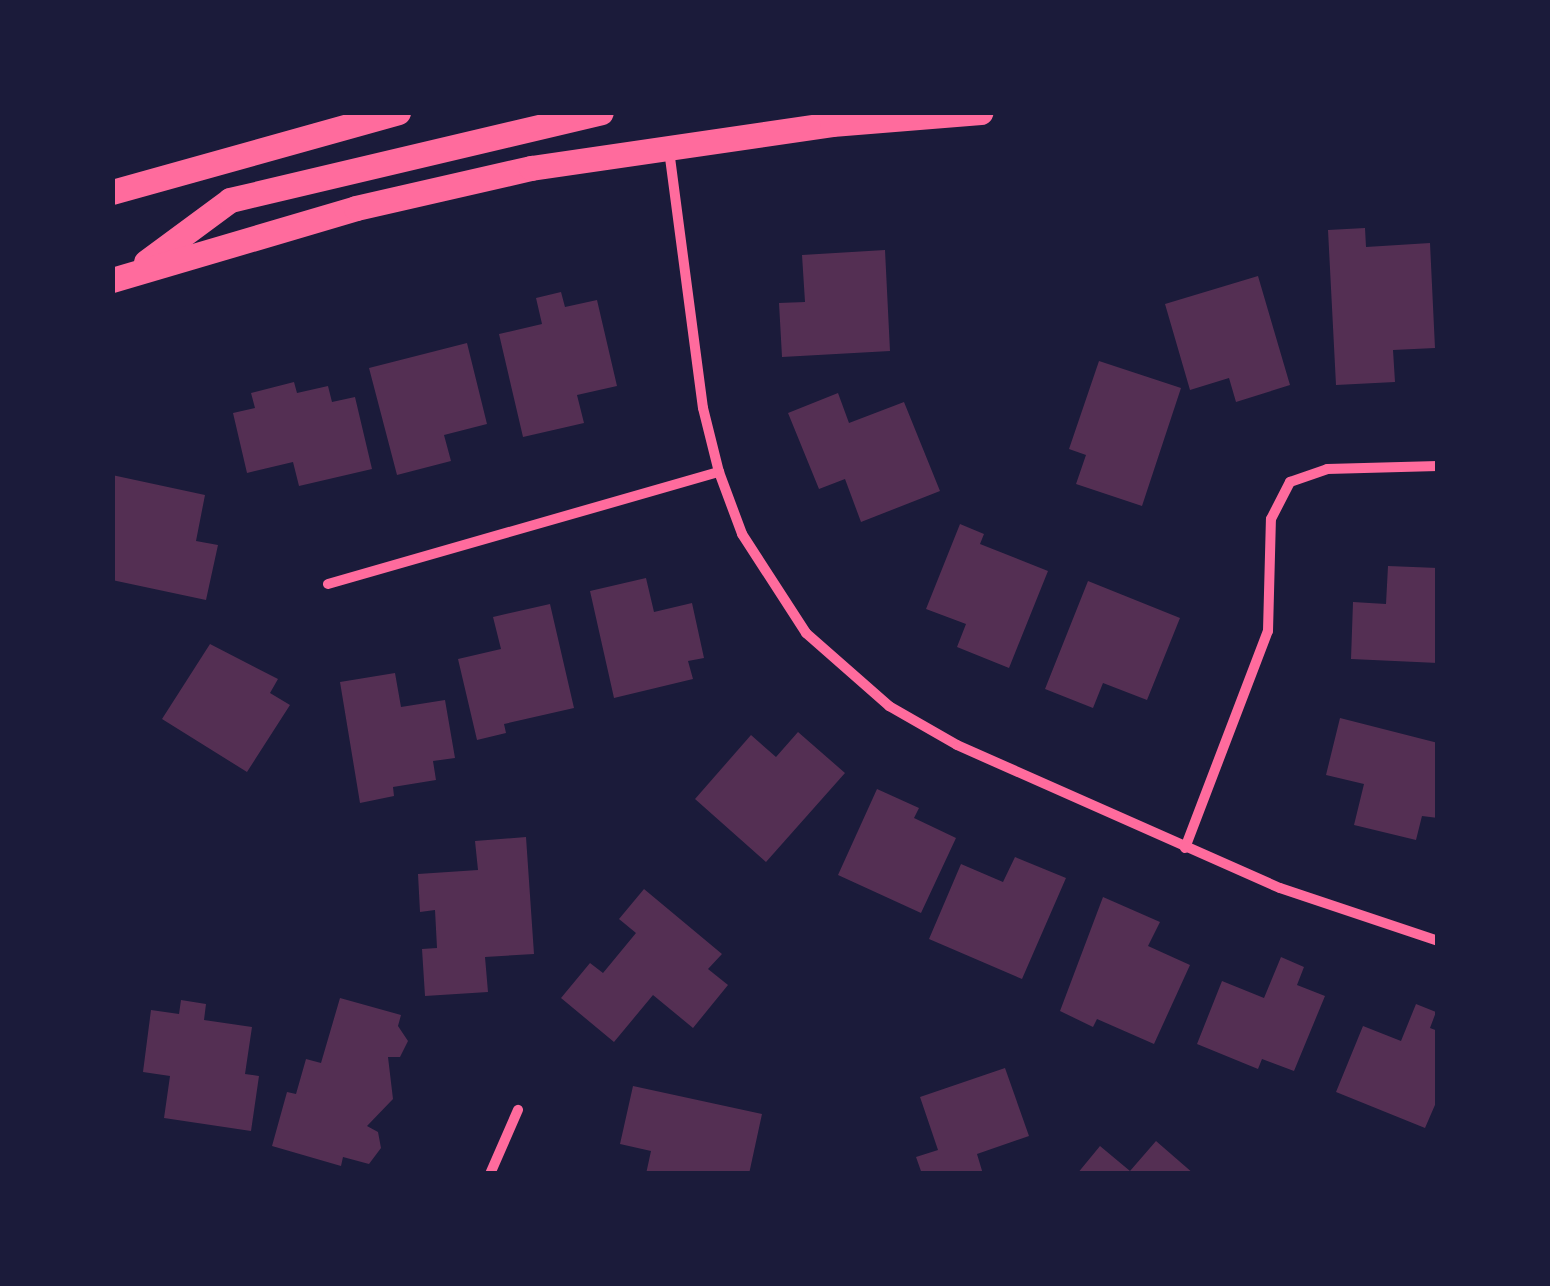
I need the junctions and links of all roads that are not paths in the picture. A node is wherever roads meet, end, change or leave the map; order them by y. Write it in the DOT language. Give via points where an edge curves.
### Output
graph roads {
  1 [pos="398,112"];
  2 [pos="602,112"];
  3 [pos="981,112"];
  4 [pos="669,146"];
  5 [pos="112,192"];
  6 [pos="121,277"];
  7 [pos="1438,466"];
  8 [pos="719,472"];
  9 [pos="328,584"];
  10 [pos="1184,848"];
  11 [pos="1438,942"];
  12 [pos="518,1110"];
  13 [pos="490,1174"];
  1 -- 5 [label="main road"];
  2 -- 6 [label="main road" via="230,200"];
  3 -- 4 [label="main road"];
  4 -- 6 [label="main road" via="356,208"];
  4 -- 8 [label="street" via="704,408"];
  7 -- 10 [label="street" via="1327,469 1290,482 1271,518 1268,631"];
  8 -- 9 [label="street"];
  8 -- 10 [label="street" via="772,588 842,669 957,745"];
  10 -- 11 [label="street"];
  12 -- 13 [label="street"];
}
